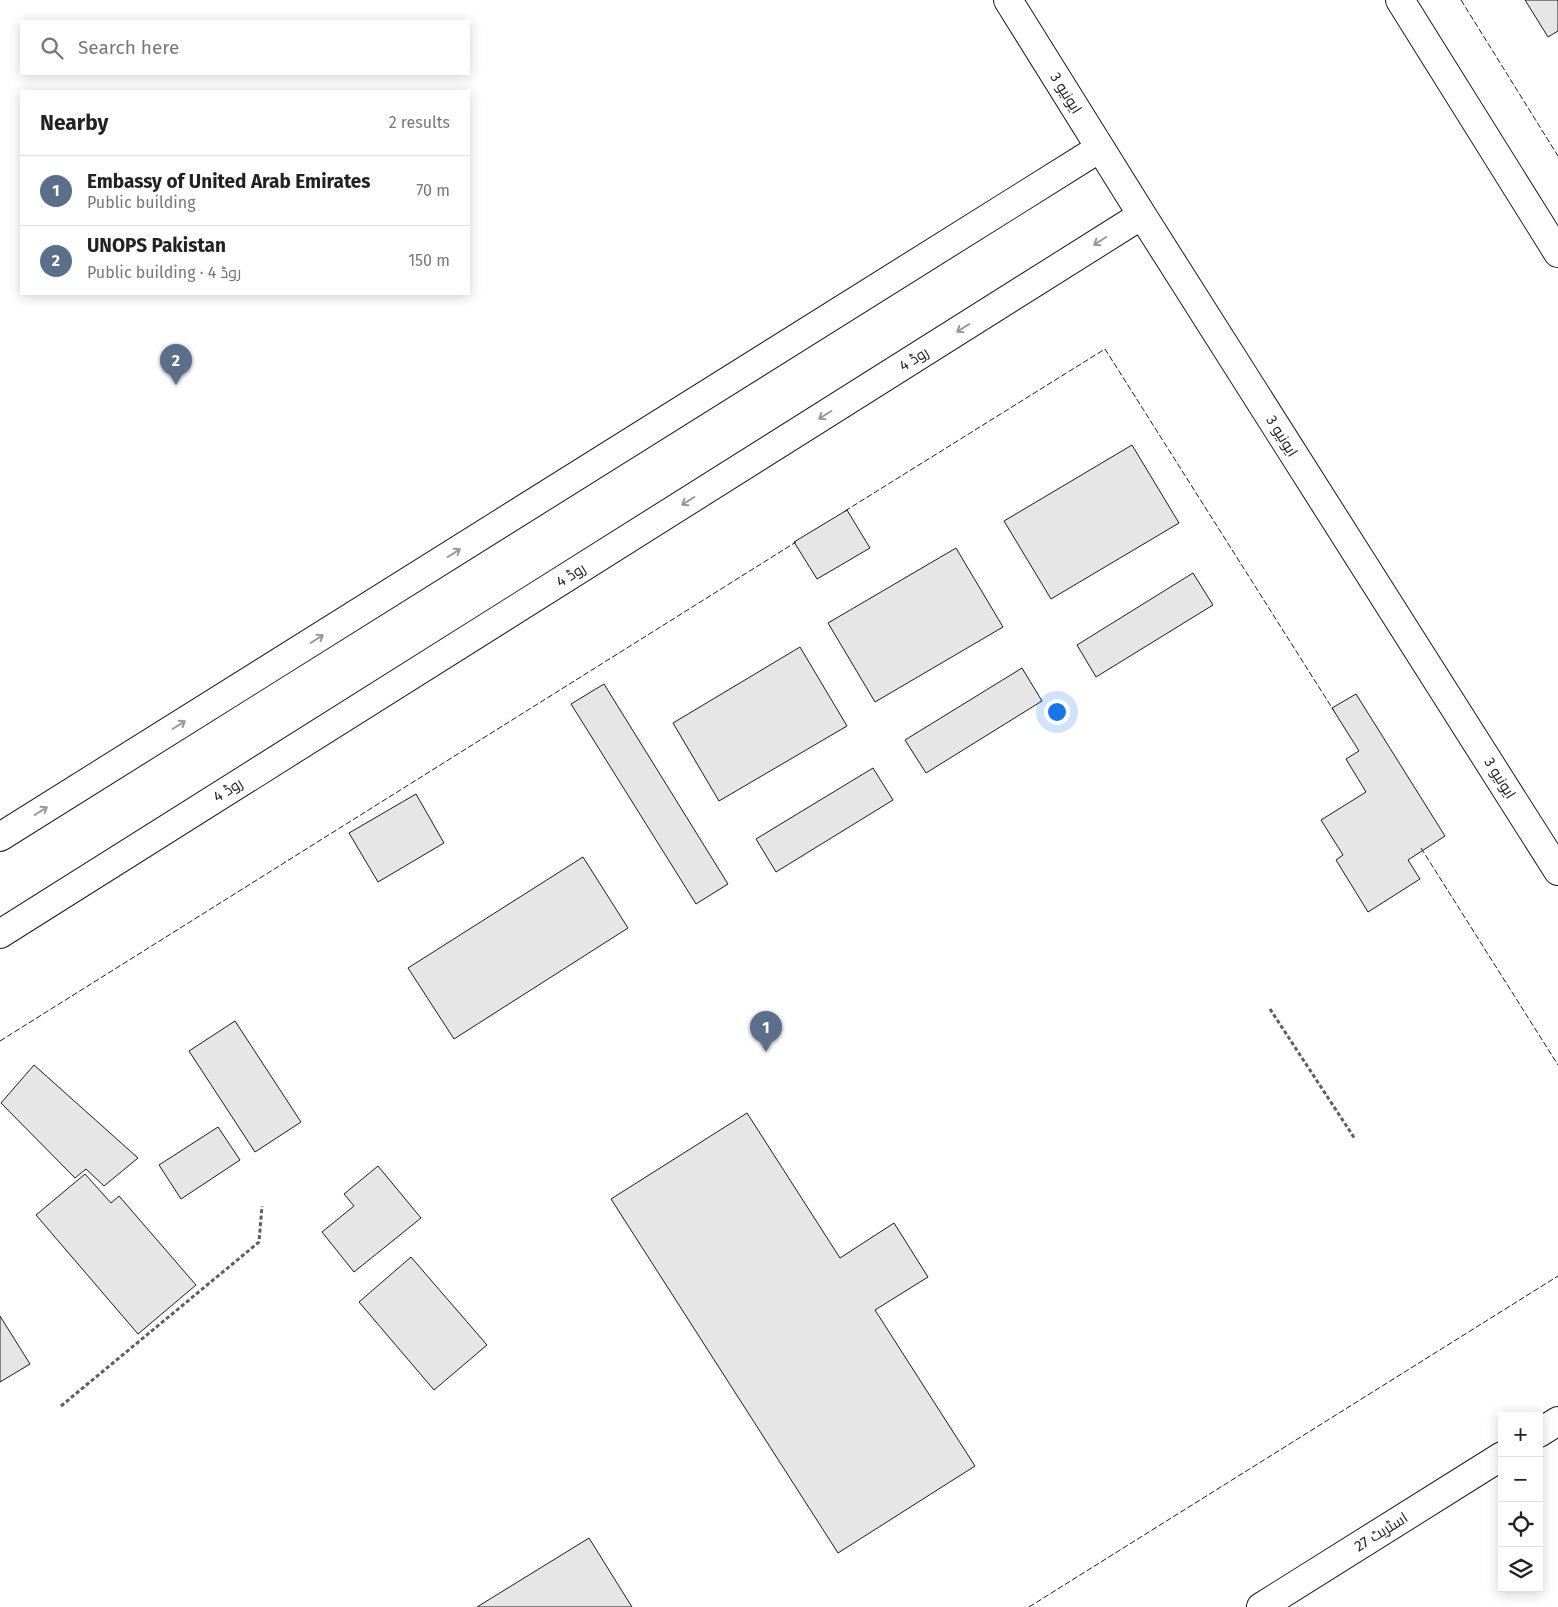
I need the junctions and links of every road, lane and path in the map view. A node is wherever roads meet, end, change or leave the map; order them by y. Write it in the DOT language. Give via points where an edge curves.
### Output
graph roads {
  1 [pos="1008,0"];
  2 [pos="1400,0"];
  3 [pos="1100,148"];
  4 [pos="1142,216"];
  5 [pos="1558,253"];
  6 [pos="0,837"];
  7 [pos="1558,871"];
  8 [pos="0,934"];
  9 [pos="1270,1009"];
  10 [pos="1355,1139"];
  11 [pos="262,1206"];
  12 [pos="61,1406"];
  13 [pos="1558,1421"];
  14 [pos="1543,1430"];
  15 [pos="1500,1457"];
  16 [pos="1261,1607"];
  1 -- 3 [label="street, ایونیو 3"];
  2 -- 5 [label="street"];
  3 -- 4 [label="street, ایونیو 3"];
  6 -- 3 [label="street, one-way"];
  4 -- 7 [label="street, ایونیو 3"];
  4 -- 8 [label="street, روڈ 4, one-way"];
  9 -- 10 [label="path"];
  11 -- 12 [label="path" via="259,1242"];
  13 -- 14 [label="street"];
  15 -- 16 [label="street, اسٹریٹ 27"];
}
